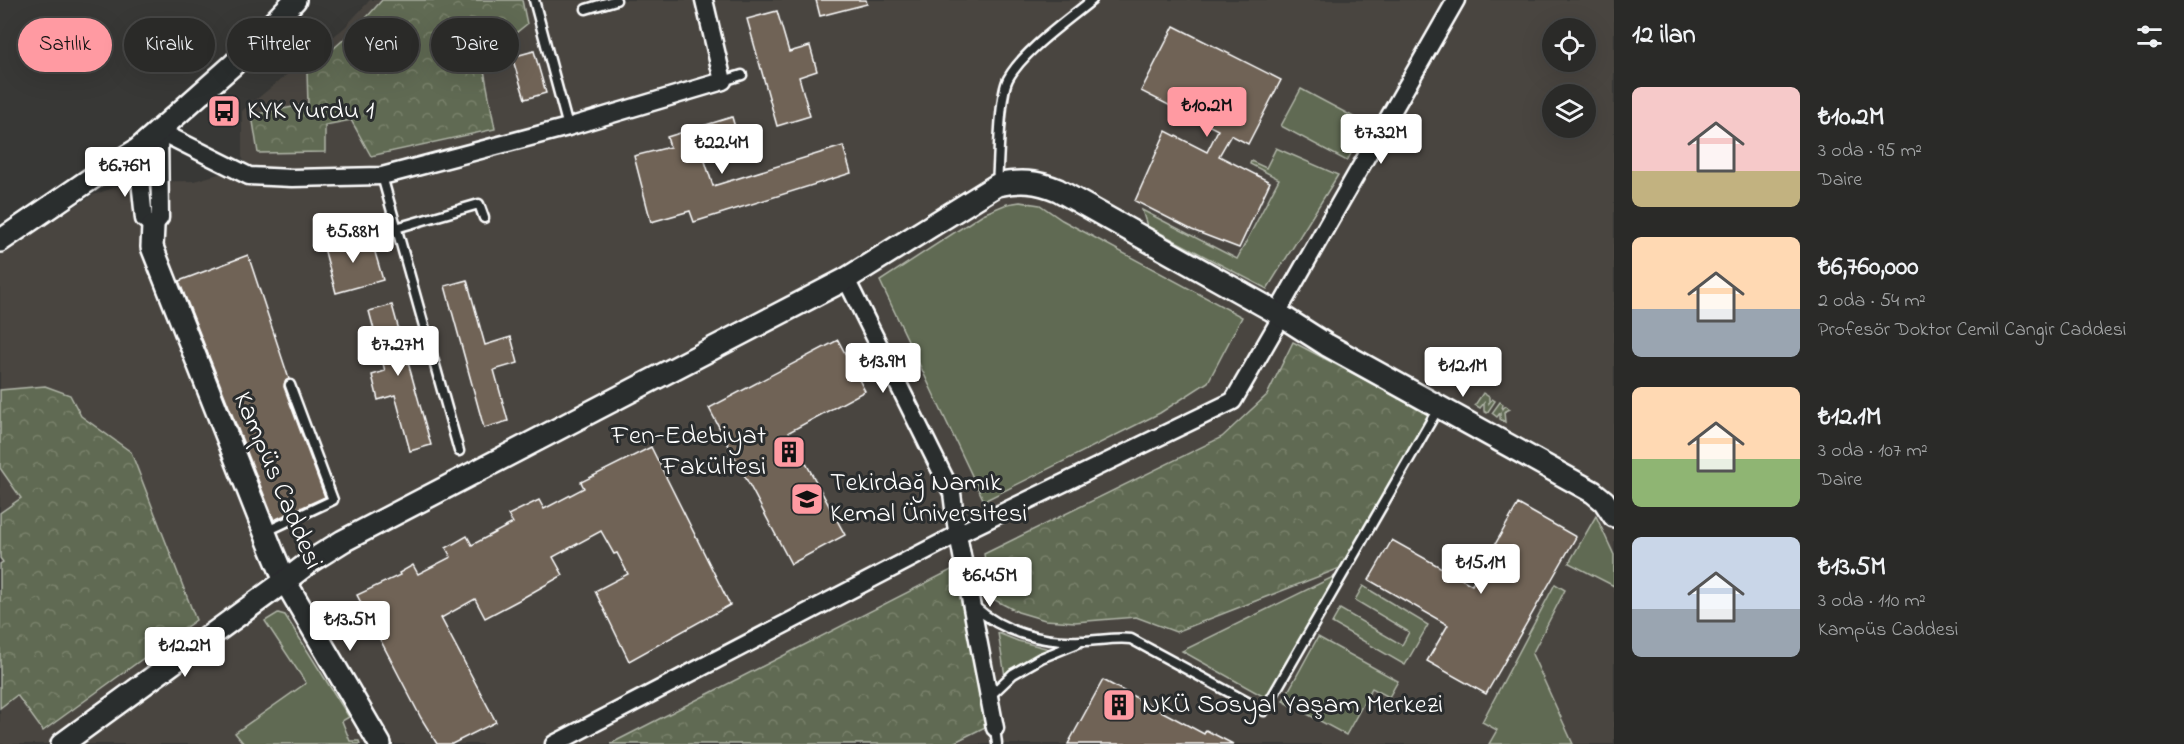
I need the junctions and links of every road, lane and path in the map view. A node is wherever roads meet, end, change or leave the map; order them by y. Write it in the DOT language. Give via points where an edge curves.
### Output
graph roads {
  1 [pos="295,0"];
  2 [pos="534,0"];
  3 [pos="616,0"];
  4 [pos="704,0"];
  5 [pos="1092,0"];
  6 [pos="1456,0"];
  7 [pos="586,9"];
  8 [pos="742,75"];
  9 [pos="723,81"];
  10 [pos="568,127"];
  11 [pos="159,131"];
  12 [pos="137,150"];
  13 [pos="382,176"];
  14 [pos="997,185"];
  15 [pos="484,218"];
  16 [pos="153,226"];
  17 [pos="396,228"];
  18 [pos="0,241"];
  19 [pos="846,279"];
  20 [pos="1280,314"];
  21 [pos="290,385"];
  22 [pos="1439,407"];
  23 [pos="459,451"];
  24 [pos="1614,516"];
  25 [pos="265,532"];
  26 [pos="958,534"];
  27 [pos="285,581"];
  28 [pos="971,602"];
  29 [pos="1081,641"];
  30 [pos="990,696"];
  31 [pos="996,736"];
  32 [pos="62,744"];
  33 [pos="380,744"];
  34 [pos="554,744"];
  1 -- 11 [label="street" via="234,64"];
  2 -- 10 [label="lane"];
  3 -- 7 [label="lane"];
  4 -- 9 [label="street"];
  5 -- 14 [label="lane" via="1019,62 1007,81"];
  6 -- 20 [label="street"];
  8 -- 9 [label="lane"];
  9 -- 10 [label="street"];
  10 -- 13 [label="street"];
  11 -- 12 [label="street"];
  11 -- 13 [label="street" via="249,176"];
  11 -- 16 [label="street" via="160,218"];
  12 -- 16 [label="street" via="144,219"];
  12 -- 18 [label="street"];
  13 -- 17 [label="lane"];
  14 -- 19 [label="street"];
  14 -- 20 [label="street" via="1032,182 1058,190"];
  15 -- 17 [label="lane" via="479,204"];
  16 -- 25 [label="street, Kampüs Caddesi" via="152,248"];
  17 -- 23 [label="lane"];
  19 -- 26 [label="street" via="952,493"];
  19 -- 27 [label="street" via="343,542"];
  20 -- 22 [label="street" via="1327,345"];
  20 -- 26 [label="street" via="1233,401"];
  21 -- 25 [label="lane" via="333,500"];
  22 -- 24 [label="street" via="1597,495"];
  22 -- 29 [label="lane" via="1264,711 1131,639"];
  25 -- 27 [label="street, Kampüs Caddesi"];
  26 -- 28 [label="street"];
  26 -- 34 [label="street"];
  27 -- 32 [label="street"];
  27 -- 33 [label="street, Kampüs Caddesi"];
  28 -- 29 [label="lane" via="989,619 1016,632 1050,640"];
  28 -- 30 [label="street"];
  29 -- 30 [label="lane" via="1013,674"];
  30 -- 31 [label="street"];
}
